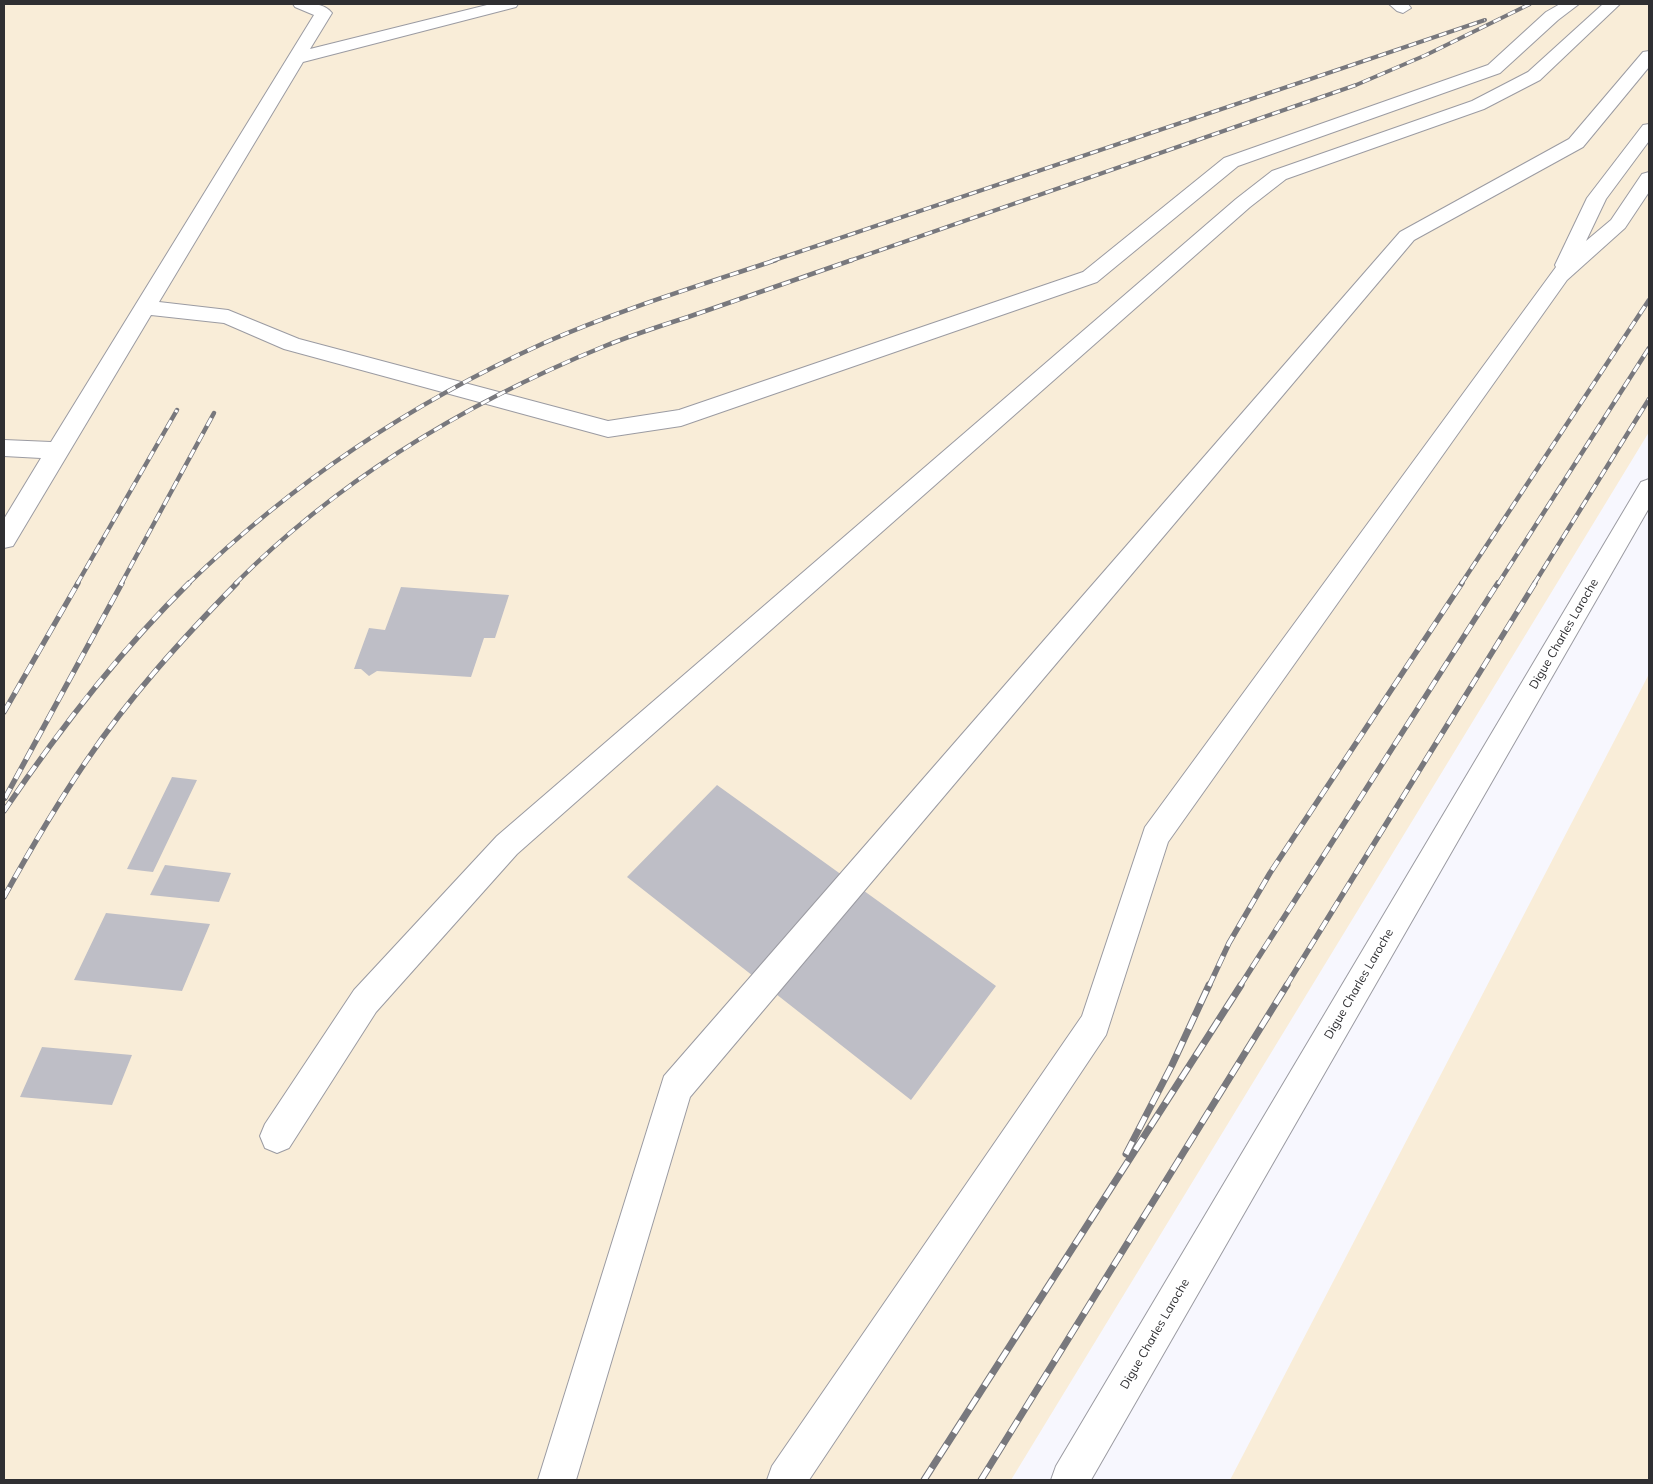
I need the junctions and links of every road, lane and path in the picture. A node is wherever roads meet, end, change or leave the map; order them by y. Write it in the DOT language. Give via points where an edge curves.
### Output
graph roads {
  1 [pos="301,4"];
  2 [pos="510,4"];
  3 [pos="1571,4"];
  4 [pos="1612,4"];
  5 [pos="1649,56"];
  6 [pos="297,58"];
  7 [pos="1649,129"];
  8 [pos="1649,178"];
  9 [pos="1560,275"];
  10 [pos="144,307"];
  11 [pos="4,448"];
  12 [pos="57,451"];
  13 [pos="1649,488"];
  14 [pos="4,539"];
  15 [pos="277,1136"];
  16 [pos="557,1480"];
  17 [pos="786,1480"];
  18 [pos="1070,1480"];
  1 -- 6 [label="lane" via="324,13"];
  2 -- 6 [label="lane"];
  3 -- 10 [label="lane" via="1552,16 1494,68 1230,162 1090,277 682,418 608,429 292,344 228,317"];
  4 -- 15 [label="lane" via="1534,76 1478,105 1279,175 1243,203 507,845 365,1001"];
  5 -- 16 [label="lane" via="1576,144 1407,236 676,1088"];
  6 -- 10 [label="lane"];
  7 -- 9 [label="lane" via="1597,198"];
  8 -- 9 [label="lane" via="1618,224"];
  9 -- 17 [label="lane" via="1155,836 1095,1024"];
  10 -- 12 [label="lane"];
  11 -- 12 [label="lane"];
  12 -- 14 [label="lane"];
  13 -- 18 [label="lane, Digue Charles Laroche"];
}
